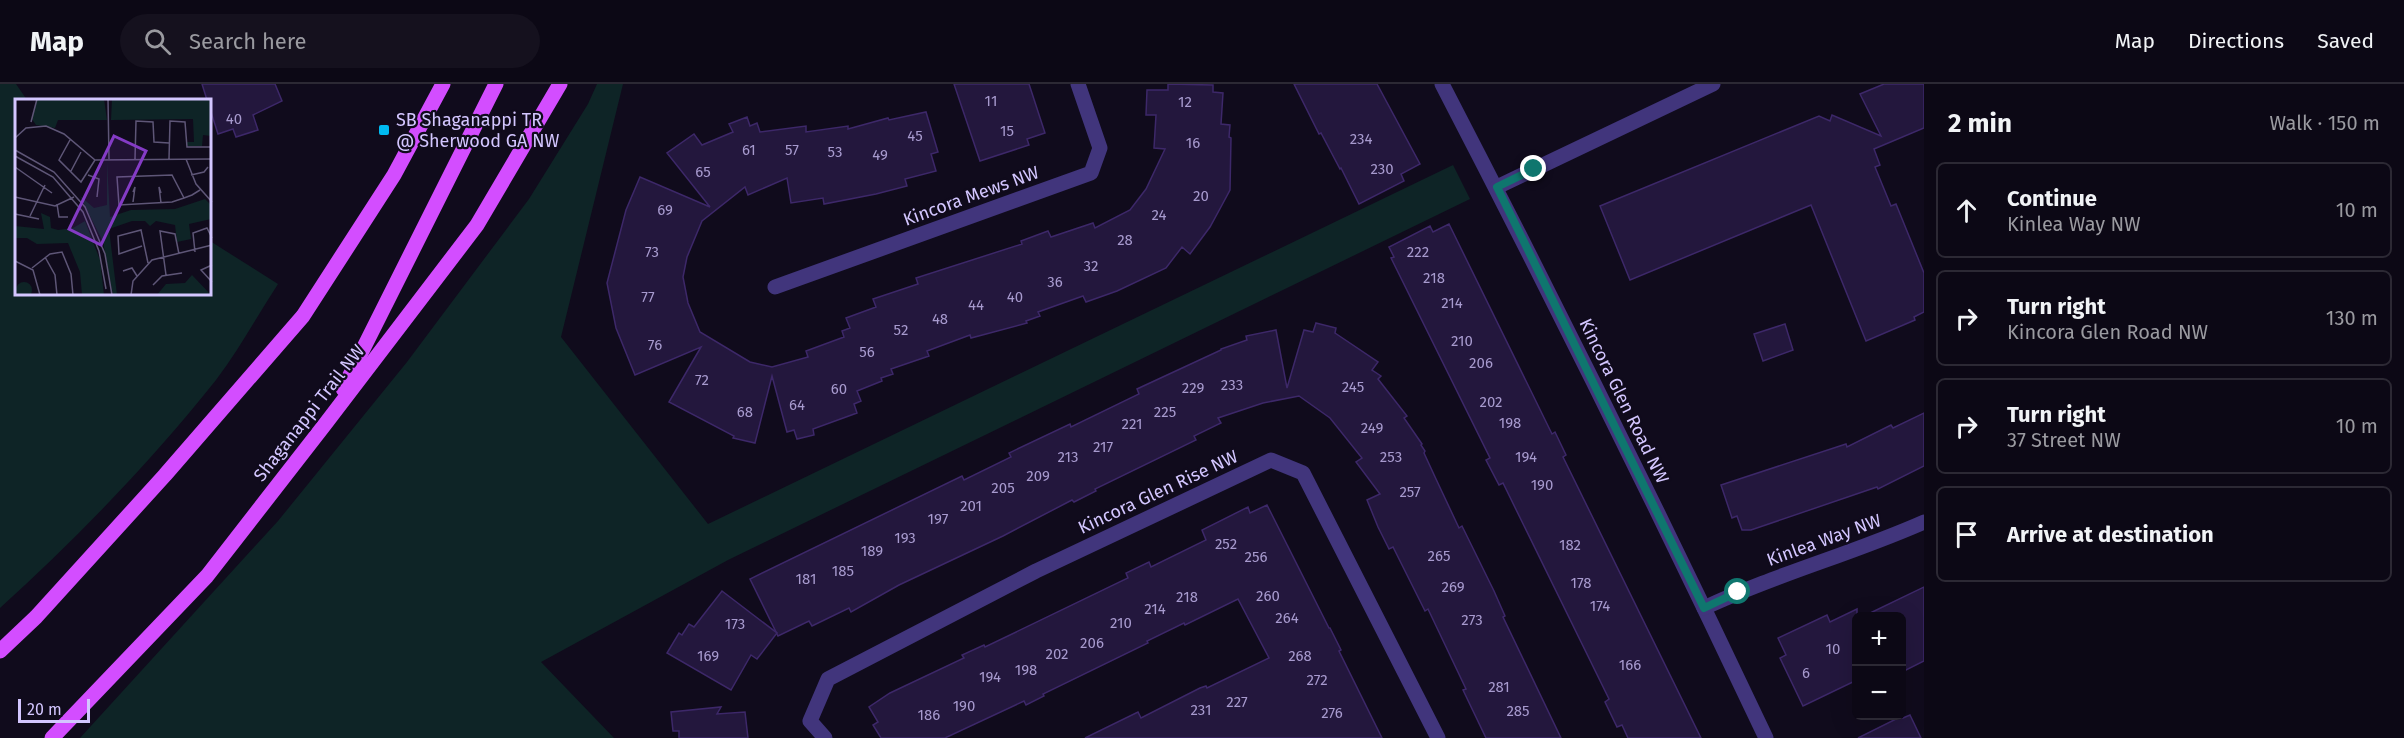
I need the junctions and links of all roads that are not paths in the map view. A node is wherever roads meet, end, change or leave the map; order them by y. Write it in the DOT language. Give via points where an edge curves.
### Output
graph roads {
  1 [pos="443,84"];
  2 [pos="496,84"];
  3 [pos="560,84"];
  4 [pos="1078,84"];
  5 [pos="1442,84"];
  6 [pos="1713,84"];
  7 [pos="1497,187"];
  8 [pos="775,287"];
  9 [pos="326,423"];
  10 [pos="1924,522"];
  11 [pos="1704,608"];
  12 [pos="0,651"];
  13 [pos="52,738"];
  14 [pos="825,738"];
  15 [pos="1438,738"];
  16 [pos="1766,738"];
  1 -- 12 [label="main road" via="394,175 303,316 82,567"];
  2 -- 9 [label="main road"];
  3 -- 9 [label="main road, Shaganappi Trail NW" via="477,225"];
  4 -- 8 [label="street, Kincora Mews NW" via="1100,148 1091,173"];
  5 -- 7 [label="street, Kincora Glen Road NW"];
  6 -- 7 [label="street"];
  7 -- 11 [label="street, Kincora Glen Road NW"];
  9 -- 13 [label="main road, Shaganappi Trail NW" via="207,576"];
  10 -- 11 [label="street, Kinlea Way NW"];
  11 -- 16 [label="street, Kincora Glen Road NW"];
  14 -- 15 [label="street, Kincora Glen Rise NW" via="810,721 828,679 1036,571 1271,460 1303,473"];
}
